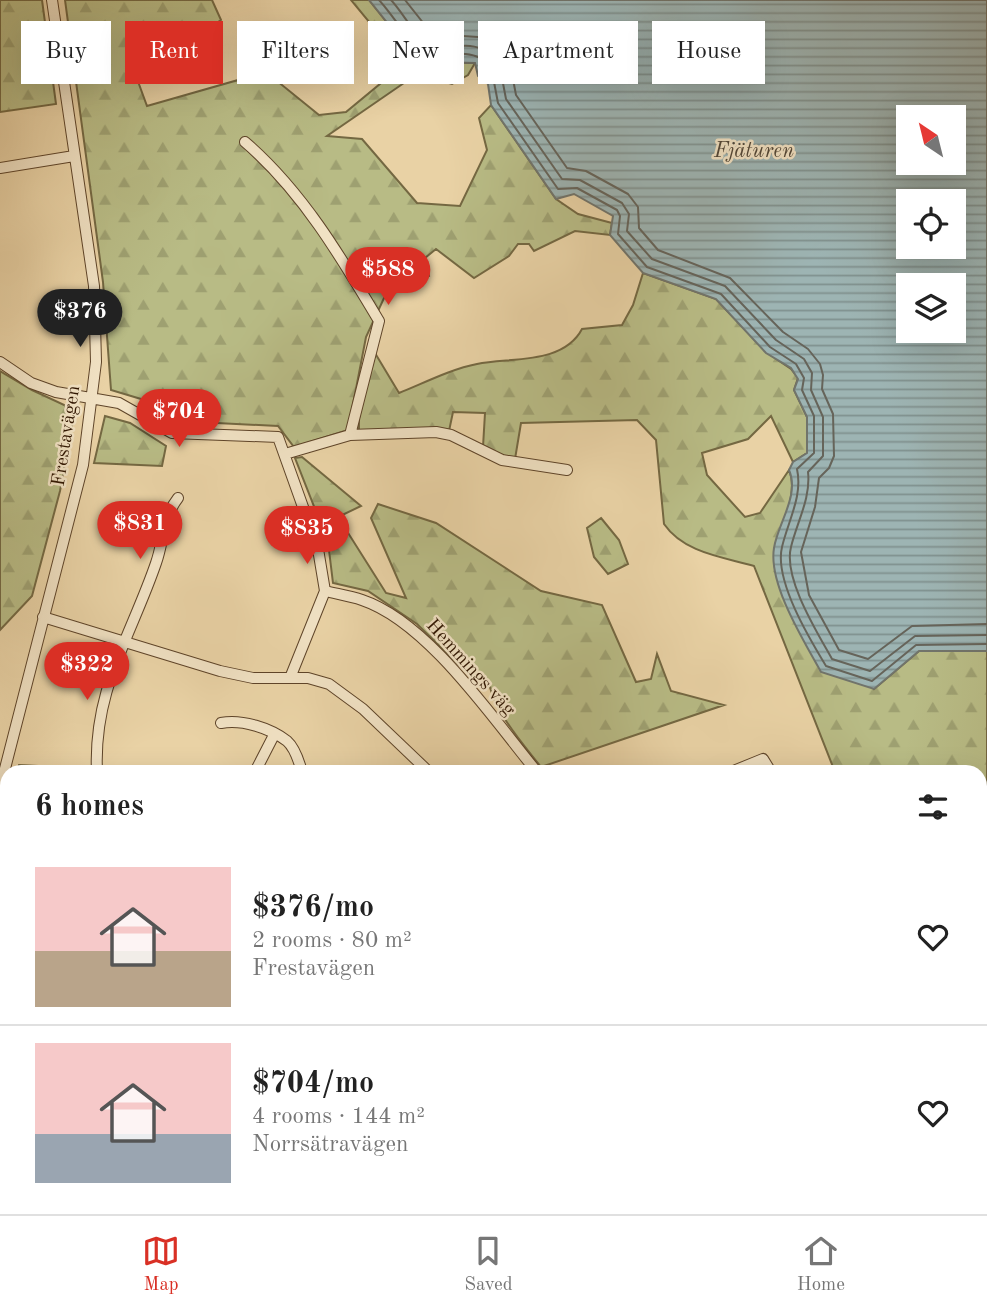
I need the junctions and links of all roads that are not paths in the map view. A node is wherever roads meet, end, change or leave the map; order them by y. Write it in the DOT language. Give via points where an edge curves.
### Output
graph roads {
  1 [pos="52,0"];
  2 [pos="245,142"];
  3 [pos="74,156"];
  4 [pos="0,169"];
  5 [pos="0,362"];
  6 [pos="93,398"];
  7 [pos="350,435"];
  8 [pos="285,454"];
  9 [pos="567,470"];
  10 [pos="178,498"];
  11 [pos="325,592"];
  12 [pos="43,617"];
  13 [pos="124,641"];
  14 [pos="290,678"];
  15 [pos="221,723"];
  16 [pos="274,735"];
  17 [pos="6,765"];
  18 [pos="97,765"];
  19 [pos="259,765"];
  20 [pos="300,765"];
  21 [pos="421,765"];
  22 [pos="531,765"];
  23 [pos="748,765"];
  24 [pos="767,765"];
  1 -- 3 [label="street, Frestavägen"];
  2 -- 7 [label="street" via="289,187 340,256 379,321"];
  3 -- 4 [label="street"];
  3 -- 6 [label="street, Frestavägen" via="94,286"];
  5 -- 6 [label="street" via="44,387"];
  6 -- 8 [label="street" via="128,407 172,433 278,437"];
  6 -- 12 [label="street, Frestavägen" via="83,465"];
  7 -- 8 [label="street"];
  7 -- 9 [label="street" via="436,432 502,460"];
  8 -- 11 [label="street" via="318,549"];
  10 -- 13 [label="street" via="168,510 157,561"];
  11 -- 14 [label="street"];
  11 -- 22 [label="street, Hemmings väg" via="363,600 410,627 449,666"];
  12 -- 13 [label="street"];
  12 -- 17 [label="street, Frestavägen"];
  13 -- 14 [label="street" via="220,671 253,678"];
  13 -- 18 [label="street" via="102,705"];
  14 -- 21 [label="street" via="308,678 338,690"];
  15 -- 16 [label="street" via="233,721"];
  16 -- 19 [label="street"];
  16 -- 20 [label="street" via="287,741"];
  23 -- 24 [label="street" via="763,759"];
}
